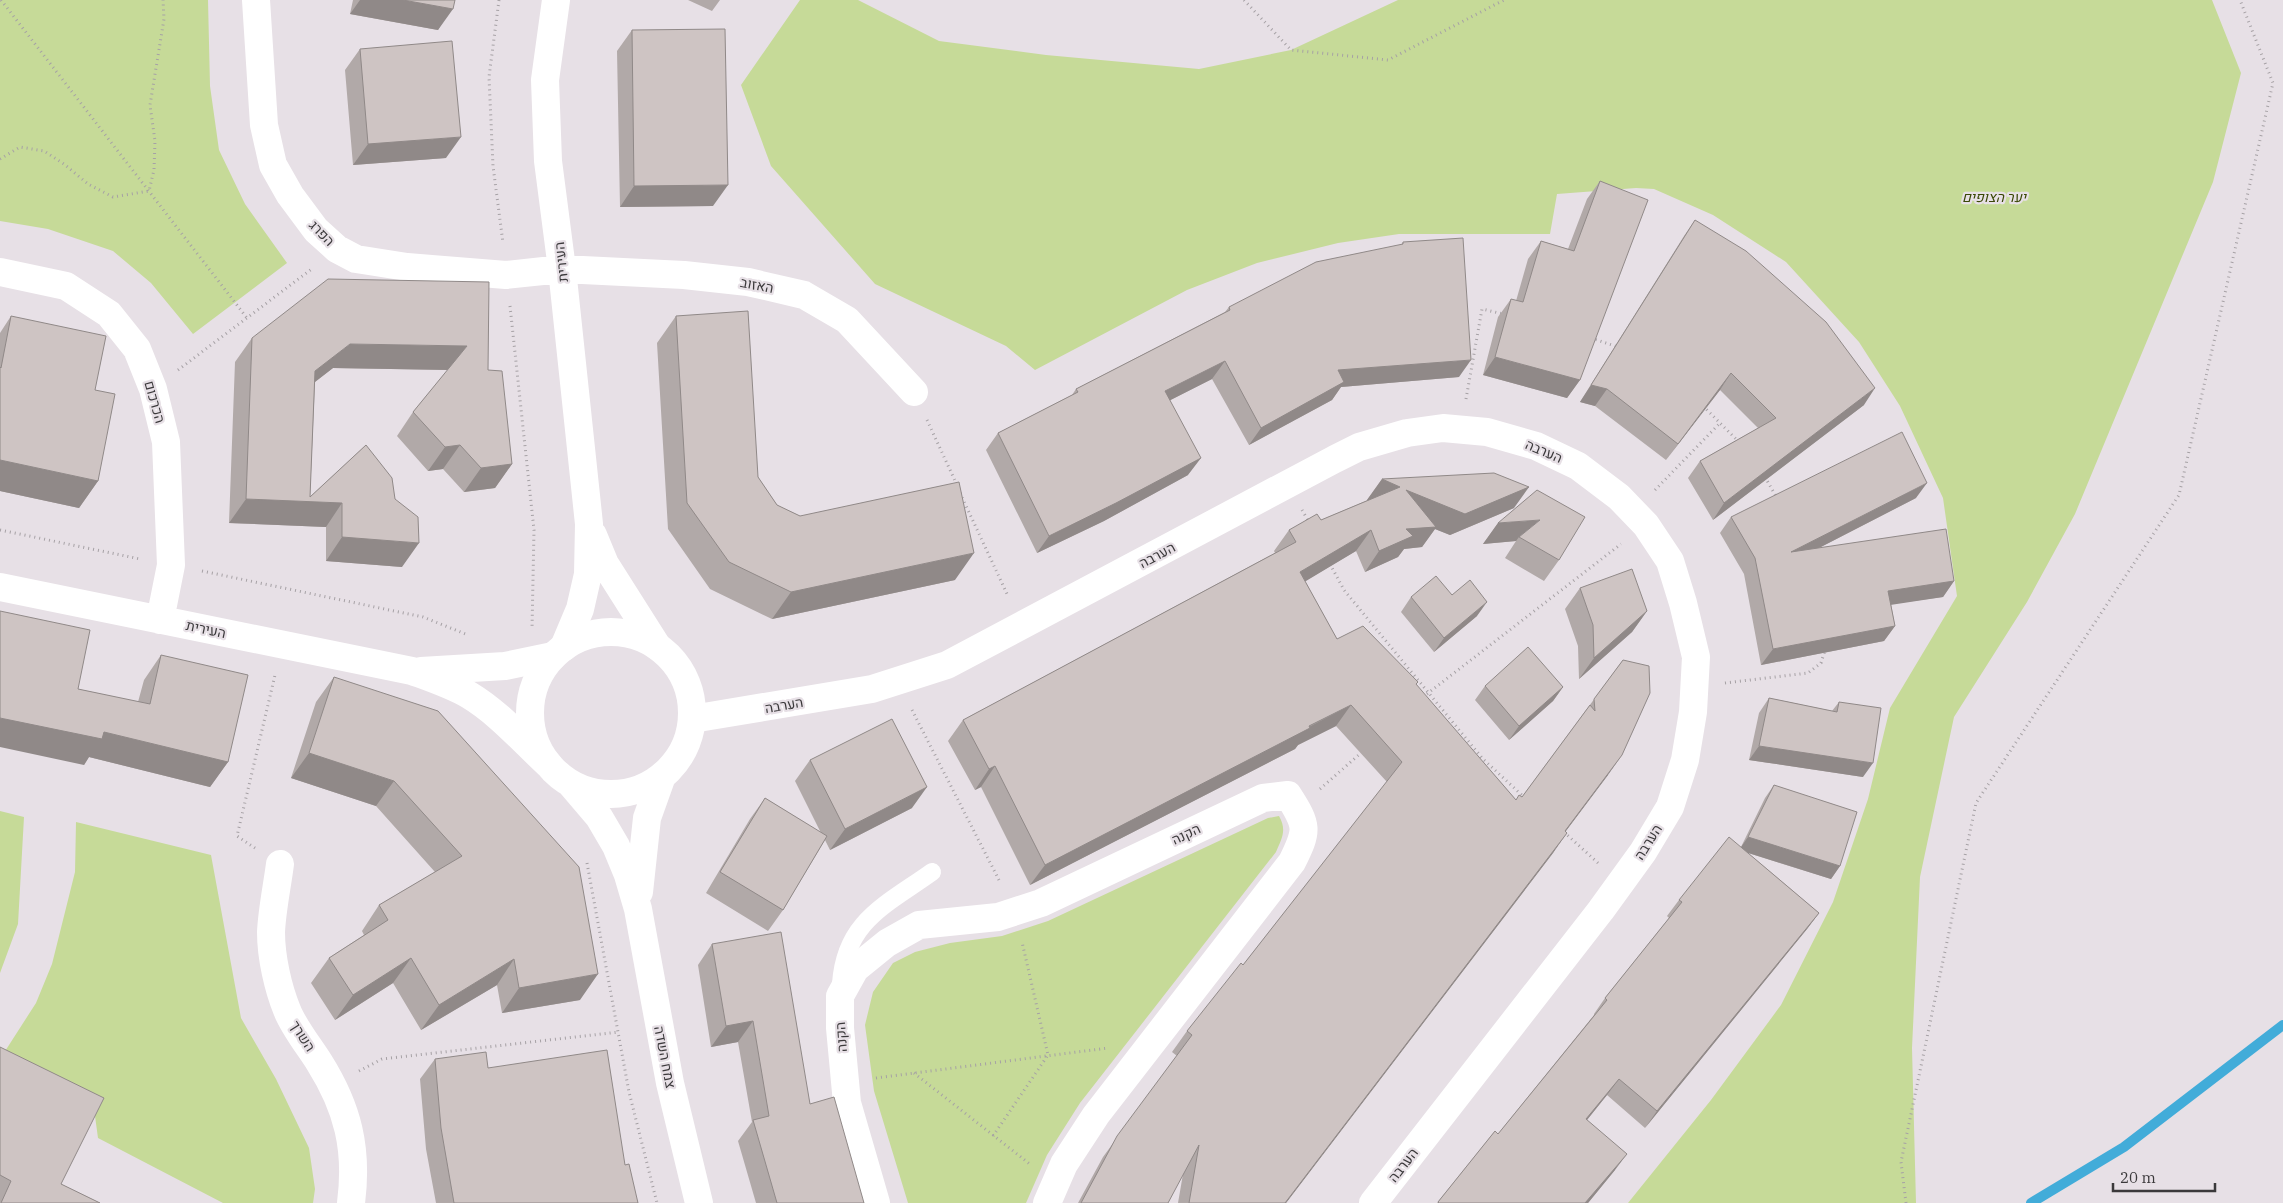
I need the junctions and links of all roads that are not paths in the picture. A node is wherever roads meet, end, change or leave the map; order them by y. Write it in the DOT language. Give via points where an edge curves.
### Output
graph roads {
  1 [pos="256,0"];
  2 [pos="556,0"];
  3 [pos="562,269"];
  4 [pos="0,272"];
  5 [pos="914,392"];
  6 [pos="589,524"];
  7 [pos="0,587"];
  8 [pos="160,620"];
  9 [pos="657,646"];
  10 [pos="549,655"];
  11 [pos="412,671"];
  12 [pos="692,719"];
  13 [pos="548,764"];
  14 [pos="662,776"];
  15 [pos="570,783"];
  16 [pos="280,864"];
  17 [pos="932,872"];
  18 [pos="638,909"];
  19 [pos="840,996"];
  20 [pos="1051,1194"];
  21 [pos="350,1203"];
  22 [pos="699,1203"];
  23 [pos="876,1203"];
  24 [pos="1374,1203"];
  1 -- 3 [label="street, הפרג" via="264,125 273,165 316,230 337,249 356,259 407,267 506,275"];
  2 -- 3 [label="street, העירית" via="545,80 548,161"];
  3 -- 5 [label="street, האזוב" via="739,281 804,295 847,320"];
  3 -- 6 [label="street, העירית"];
  4 -- 8 [label="street, הכרכום" via="66,286 109,314 137,349 153,389 166,442 171,565"];
  6 -- 9 [label="street, העירית" via="605,564"];
  6 -- 10 [label="street, העירית" via="588,574 580,609"];
  7 -- 8 [label="street, העירית"];
  8 -- 11 [label="street, העירית"];
  9 -- 10 [label="street" via="635,635 610,632 586,636"];
  9 -- 12 [label="street" via="677,666 689,691"];
  10 -- 11 [label="street, העירית" via="479,668"];
  10 -- 13 [label="street" via="532,698 531,721 536,744"];
  11 -- 13 [label="street, העירית" via="470,695"];
  12 -- 14 [label="street" via="687,740 677,760"];
  12 -- 24 [label="street, הערבה" via="898,682 947,665 1359,447 1407,433 1443,428 1487,432 1536,446 1578,466 1619,497 1640,518 1670,561 1696,657 1693,712 1685,760 1670,807 1621,883"];
  13 -- 15 [label="street"];
  14 -- 15 [label="street" via="641,788 618,794 593,792"];
  14 -- 18 [label="street, צמח השדה" via="647,818"];
  15 -- 18 [label="street, צמח השדה" via="599,817 616,846"];
  16 -- 21 [label="street, השרך" via="271,933 277,976 287,1012 342,1106 352,1142"];
  17 -- 19 [label="lane" via="866,919 850,941 842,968"];
  18 -- 22 [label="street, צמח השדה" via="670,1083"];
  19 -- 20 [label="street, הקנה" via="854,969 919,925 998,917 1041,903 1263,798 1288,795 1302,816 1305,837 1292,862 1096,1115 1064,1164"];
  19 -- 23 [label="street, הקנה" via="847,1103"];
}
